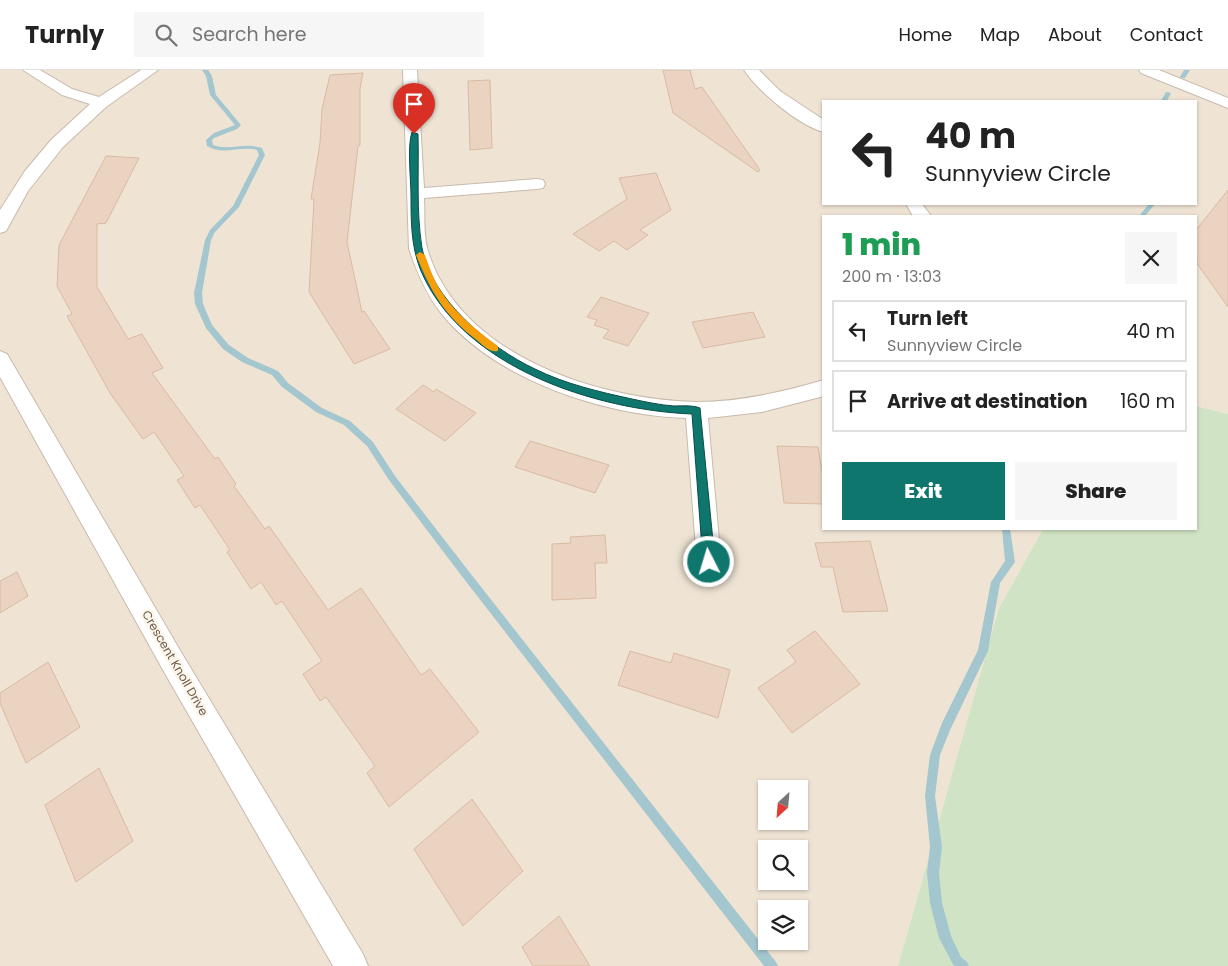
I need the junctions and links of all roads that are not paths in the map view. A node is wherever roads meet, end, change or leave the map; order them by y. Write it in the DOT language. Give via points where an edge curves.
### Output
graph roads {
  1 [pos="30,70"];
  2 [pos="151,70"];
  3 [pos="410,70"];
  4 [pos="751,70"];
  5 [pos="1146,70"];
  6 [pos="102,103"];
  7 [pos="1228,103"];
  8 [pos="822,126"];
  9 [pos="537,184"];
  10 [pos="415,194"];
  11 [pos="0,227"];
  12 [pos="2,369"];
  13 [pos="822,389"];
  14 [pos="696,410"];
  15 [pos="709,562"];
  16 [pos="351,966"];
  1 -- 6 [label="street" via="67,92"];
  2 -- 6 [label="street"];
  3 -- 10 [label="street"];
  4 -- 8 [label="street" via="783,100"];
  5 -- 7 [label="street"];
  6 -- 11 [label="street" via="47,154 23,184"];
  9 -- 10 [label="street"];
  10 -- 14 [label="street" via="418,249 425,269 452,314 468,329 530,372 564,385 633,404"];
  12 -- 16 [label="street, Crescent Knoll Drive"];
  13 -- 14 [label="street" via="738,408"];
  14 -- 15 [label="street"];
}
